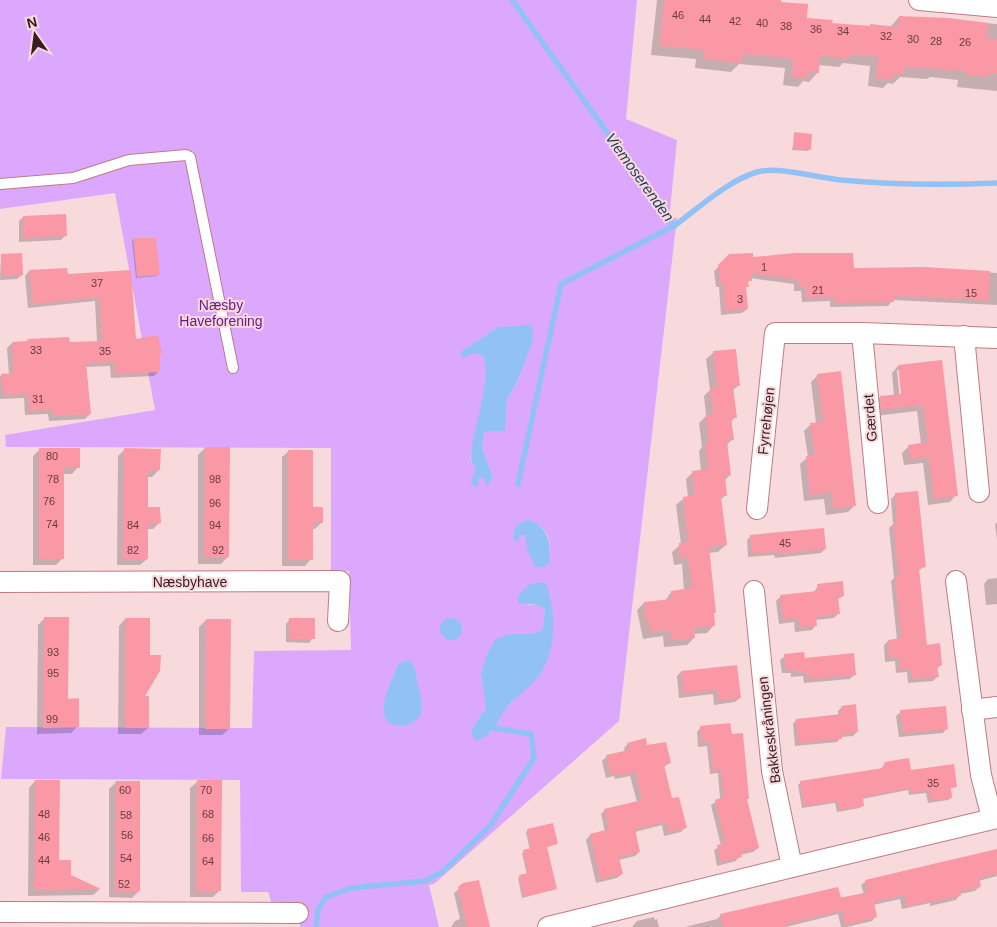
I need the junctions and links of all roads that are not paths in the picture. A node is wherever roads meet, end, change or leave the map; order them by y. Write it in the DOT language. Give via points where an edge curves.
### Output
graph roads {
  1 [pos="919,0"];
  2 [pos="945,1"];
  3 [pos="997,7"];
  4 [pos="0,184"];
  5 [pos="862,333"];
  6 [pos="964,336"];
  7 [pos="997,338"];
  8 [pos="234,368"];
  9 [pos="979,492"];
  10 [pos="878,503"];
  11 [pos="757,509"];
  12 [pos="956,581"];
  13 [pos="0,582"];
  14 [pos="754,591"];
  15 [pos="338,621"];
  16 [pos="997,707"];
  17 [pos="972,710"];
  18 [pos="995,818"];
  19 [pos="792,868"];
  20 [pos="0,912"];
  21 [pos="298,913"];
  22 [pos="548,927"];
  1 -- 2 [label="street"];
  2 -- 3 [label="street"];
  4 -- 8 [label="lane" via="73,178 128,160 190,157"];
  5 -- 6 [label="street"];
  5 -- 10 [label="street, Gærdet"];
  5 -- 11 [label="street, Fyrrehøjen" via="775,334"];
  6 -- 7 [label="street"];
  6 -- 9 [label="street"];
  12 -- 17 [label="street"];
  13 -- 15 [label="street, Næsbyhave" via="340,581"];
  14 -- 19 [label="street, Bakkeskråningen" via="772,771"];
  16 -- 17 [label="street"];
  17 -- 18 [label="street" via="981,775"];
  18 -- 19 [label="street"];
  19 -- 22 [label="street"];
  20 -- 21 [label="street"];
}
